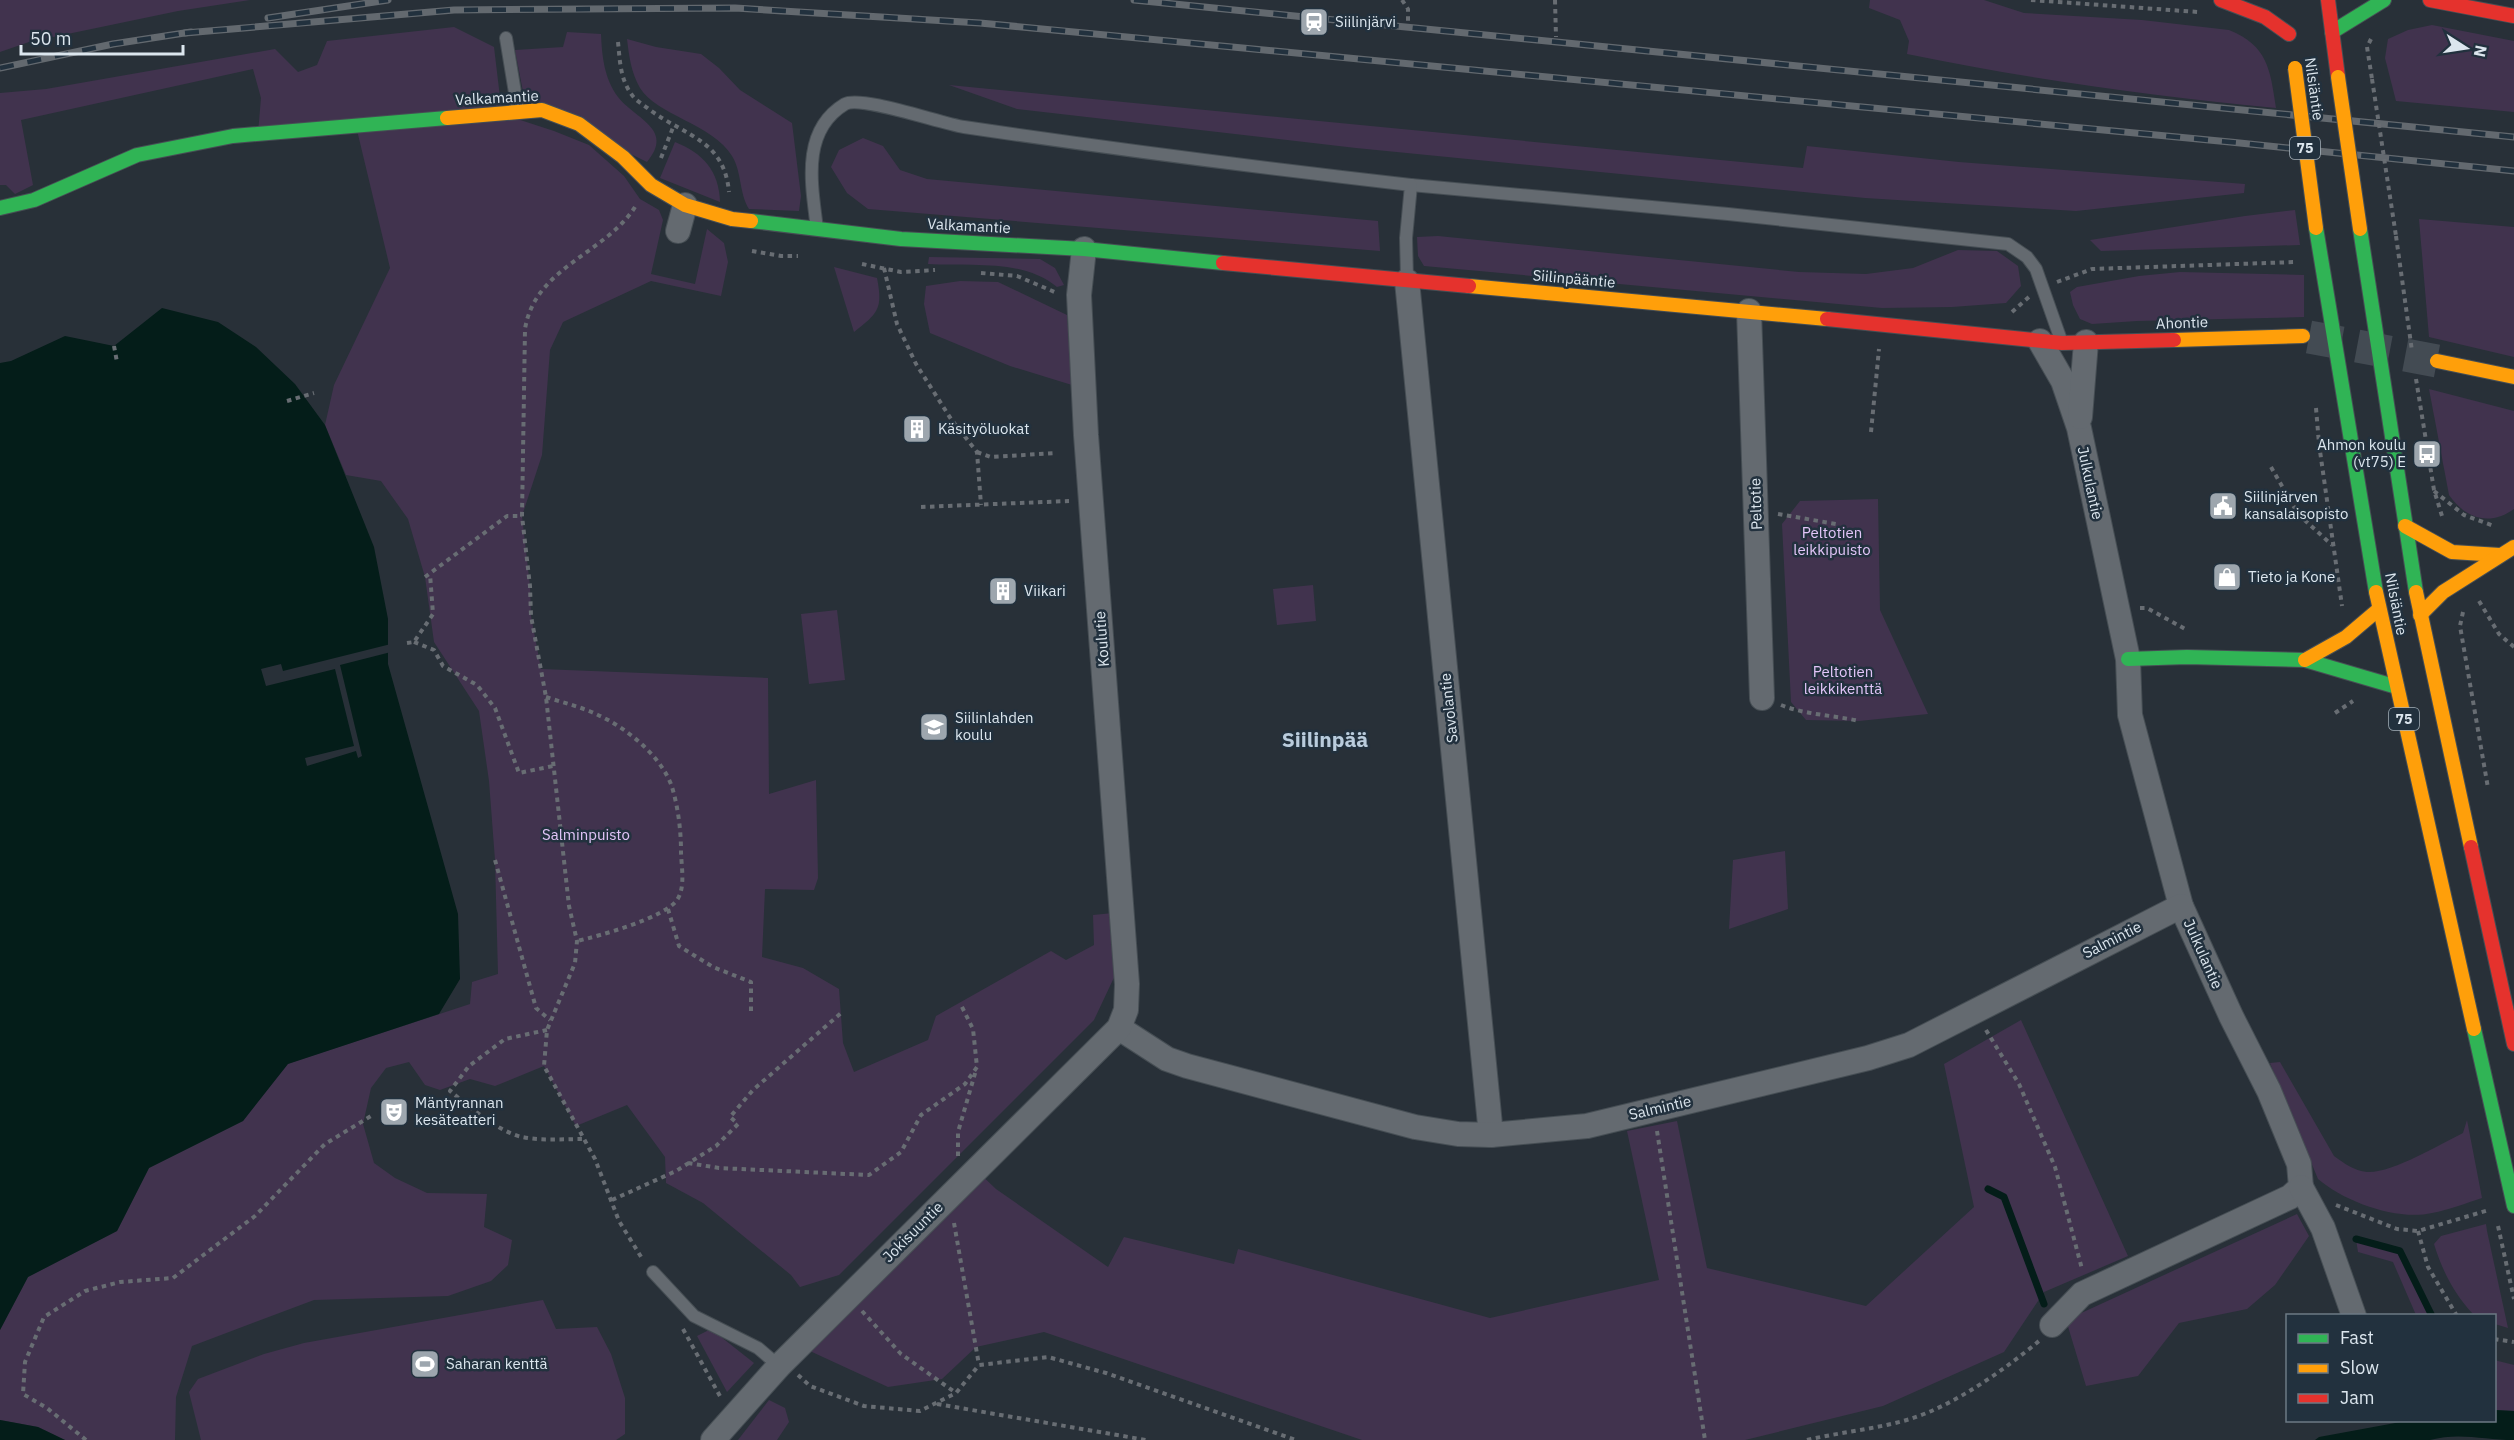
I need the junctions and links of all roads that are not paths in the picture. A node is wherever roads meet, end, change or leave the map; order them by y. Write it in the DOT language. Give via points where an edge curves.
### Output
graph roads {
  1 [pos="2221,0"];
  2 [pos="2328,0"];
  3 [pos="2384,0"];
  4 [pos="2430,0"];
  5 [pos="2286,11"];
  6 [pos="2514,16"];
  7 [pos="2332,32"];
  8 [pos="506,38"];
  9 [pos="2292,51"];
  10 [pos="519,113"];
  11 [pos="1411,185"];
  12 [pos="34,200"];
  13 [pos="685,205"];
  14 [pos="0,208"];
  15 [pos="0,223"];
  16 [pos="818,230"];
  17 [pos="678,231"];
  18 [pos="1084,249"];
  19 [pos="1407,281"];
  20 [pos="1749,311"];
  21 [pos="2303,336"];
  22 [pos="2063,342"];
  23 [pos="2437,361"];
  24 [pos="2514,377"];
  25 [pos="2079,428"];
  26 [pos="2405,526"];
  27 [pos="2514,547"];
  28 [pos="2500,555"];
  29 [pos="2379,609"];
  30 [pos="2420,615"];
  31 [pos="2128,659"];
  32 [pos="2305,660"];
  33 [pos="2397,687"];
  34 [pos="1762,698"];
  35 [pos="2181,906"];
  36 [pos="1119,1028"];
  37 [pos="2514,1044"];
  38 [pos="1491,1135"];
  39 [pos="2301,1186"];
  40 [pos="2514,1206"];
  41 [pos="653,1272"];
  42 [pos="2353,1314"];
  43 [pos="2052,1325"];
  44 [pos="779,1366"];
  45 [pos="713,1440"];
  1 -- 9 [label="main road" via="2265,17"];
  2 -- 7 [label="main road, Nilsiäntie / 75"];
  3 -- 7 [label="main road"];
  4 -- 6 [label="main road"];
  5 -- 9 [label="main road, Nilsiäntie / 75"];
  7 -- 26 [label="main road, Nilsiäntie / 75, bridge"];
  8 -- 10 [label="lane"];
  9 -- 29 [label="main road, Nilsiäntie / 75, bridge" via="2316,228"];
  10 -- 12 [label="main road, Valkamantie" via="233,136 137,155"];
  10 -- 13 [label="main road, Valkamantie" via="542,110 579,124 623,157 651,185"];
  11 -- 16 [label="lane" via="1126,151 955,126 864,102 847,103 821,130 813,150 810,174"];
  11 -- 19 [label="lane"];
  11 -- 22 [label="lane" via="2008,244 2027,257"];
  12 -- 14 [label="main road, Valkamantie"];
  12 -- 15 [label="street"];
  13 -- 16 [label="main road, Valkamantie" via="732,219"];
  13 -- 17 [label="street"];
  16 -- 18 [label="main road, Valkamantie" via="901,239"];
  18 -- 19 [label="main road, Siilinpääntie"];
  18 -- 36 [label="street, Koulutie" via="1079,295 1091,501 1127,984 1126,1010"];
  19 -- 20 [label="main road, Siilinpääntie"];
  19 -- 38 [label="street, Savolantie"];
  20 -- 22 [label="main road, Siilinpääntie"];
  20 -- 34 [label="street, Peltotie"];
  21 -- 22 [label="main road, Ahontie"];
  22 -- 25 [label="street, Julkulantie"];
  22 -- 25 [label="street, Julkulantie" via="2063,381"];
  23 -- 24 [label="main road"];
  25 -- 31 [label="street, Julkulantie"];
  26 -- 28 [label="main road" via="2452,552"];
  26 -- 30 [label="main road, Nilsiäntie / 75"];
  27 -- 28 [label="main road"];
  28 -- 30 [label="main road" via="2443,592"];
  29 -- 32 [label="main road" via="2346,637"];
  29 -- 33 [label="main road, Nilsiäntie / 75"];
  30 -- 37 [label="main road, Nilsiäntie / 75"];
  31 -- 32 [label="main road"];
  31 -- 35 [label="street, Julkulantie" via="2130,715"];
  32 -- 33 [label="main road"];
  33 -- 40 [label="main road, Nilsiäntie / 75"];
  35 -- 38 [label="street, Salmintie" via="1909,1046 1587,1126"];
  35 -- 39 [label="street, Julkulantie" via="2269,1091 2299,1164"];
  36 -- 38 [label="street, Salmintie" via="1167,1059 1187,1066 1415,1127"];
  36 -- 44 [label="street, Jokisuuntie"];
  39 -- 42 [label="street, Julkulantie" via="2323,1228"];
  39 -- 43 [label="street" via="2290,1197 2082,1294"];
  41 -- 44 [label="lane" via="694,1316 758,1348"];
  44 -- 45 [label="street, Jokisuuntie"];
}
